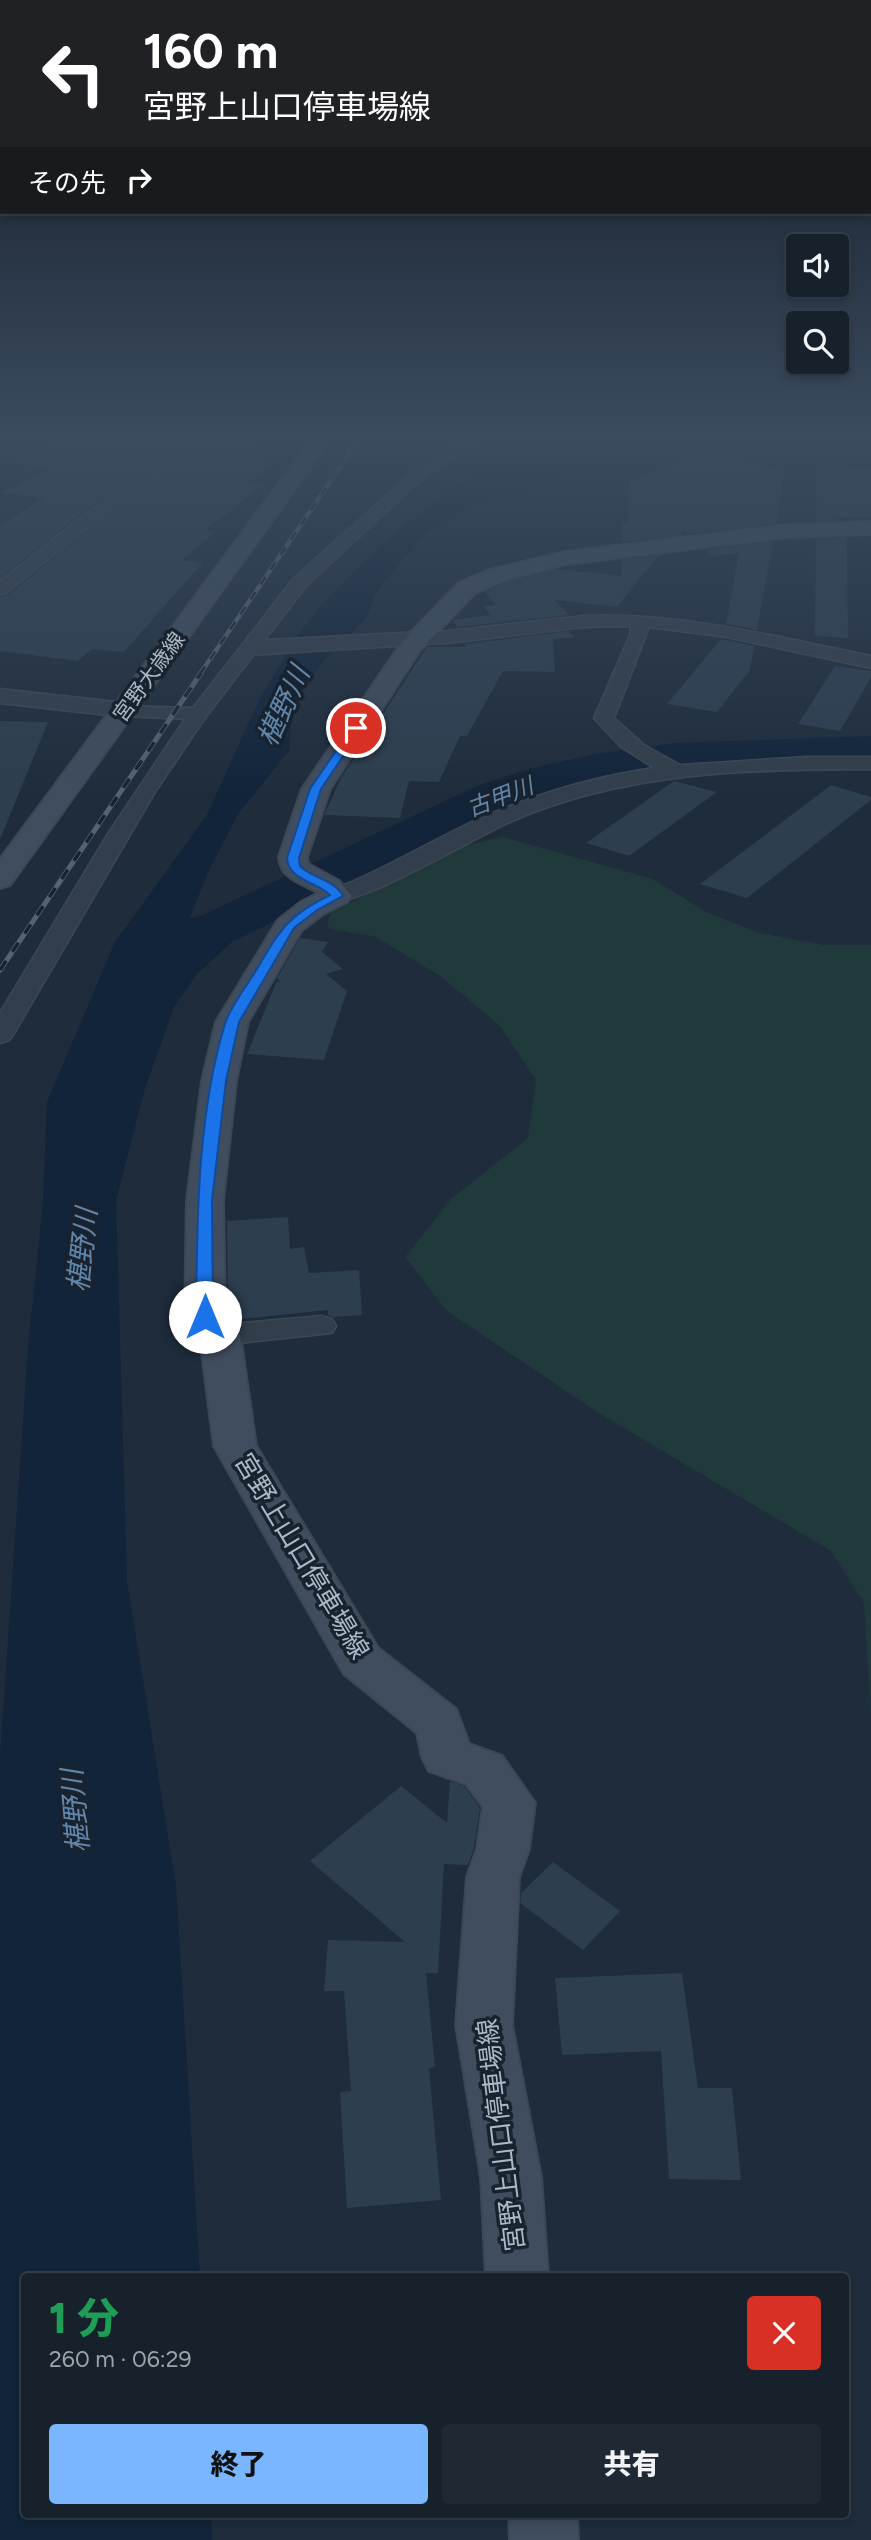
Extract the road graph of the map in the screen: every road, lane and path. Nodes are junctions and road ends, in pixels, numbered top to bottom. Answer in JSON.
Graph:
{"nodes":[{"id":1,"x":40,"y":558,"type":"edge"},
{"id":2,"x":236,"y":558,"type":"edge"},
{"id":3,"x":327,"y":558,"type":"edge"},
{"id":4,"x":585,"y":558,"type":"edge"},
{"id":5,"x":0,"y":589,"type":"edge"},
{"id":6,"x":640,"y":621,"type":"junction"},
{"id":7,"x":871,"y":637,"type":"edge"},
{"id":8,"x":413,"y":640,"type":"junction"},
{"id":9,"x":258,"y":648,"type":"junction"},
{"id":10,"x":864,"y":660,"type":"edge"},
{"id":11,"x":0,"y":696,"type":"edge"},
{"id":12,"x":125,"y":710,"type":"junction"},
{"id":13,"x":198,"y":714,"type":"junction"},
{"id":14,"x":871,"y":762,"type":"edge"},
{"id":15,"x":673,"y":769,"type":"junction"},
{"id":16,"x":0,"y":879,"type":"edge"},
{"id":17,"x":335,"y":893,"type":"junction"},
{"id":18,"x":0,"y":1035,"type":"edge"},
{"id":19,"x":321,"y":1326,"type":"dead end"},
{"id":20,"x":220,"y":1335,"type":"junction"},
{"id":21,"x":517,"y":2273,"type":"edge"},
{"id":22,"x":543,"y":2518,"type":"edge"},
{"id":23,"x":544,"y":2540,"type":"edge"}],
"edges":[{"from":1,"to":5,"type":"street"},
{"from":2,"to":12,"type":"main road","name":"宮野大歳線"},
{"from":3,"to":9,"type":"street"},
{"from":4,"to":8,"type":"main road"},
{"from":6,"to":8,"type":"street"},
{"from":6,"to":10,"type":"street"},
{"from":6,"to":15,"type":"street"},
{"from":7,"to":10,"type":"street"},
{"from":8,"to":9,"type":"street"},
{"from":8,"to":17,"type":"main road"},
{"from":9,"to":13,"type":"street"},
{"from":11,"to":12,"type":"street"},
{"from":12,"to":13,"type":"street"},
{"from":12,"to":16,"type":"main road","name":"宮野大歳線"},
{"from":13,"to":18,"type":"street"},
{"from":14,"to":15,"type":"street"},
{"from":15,"to":17,"type":"street"},
{"from":17,"to":20,"type":"main road","name":"宮野上山口停車場線"},
{"from":19,"to":20,"type":"street"},
{"from":20,"to":21,"type":"main road","name":"宮野上山口停車場線"},
{"from":22,"to":23,"type":"main road"}]}
